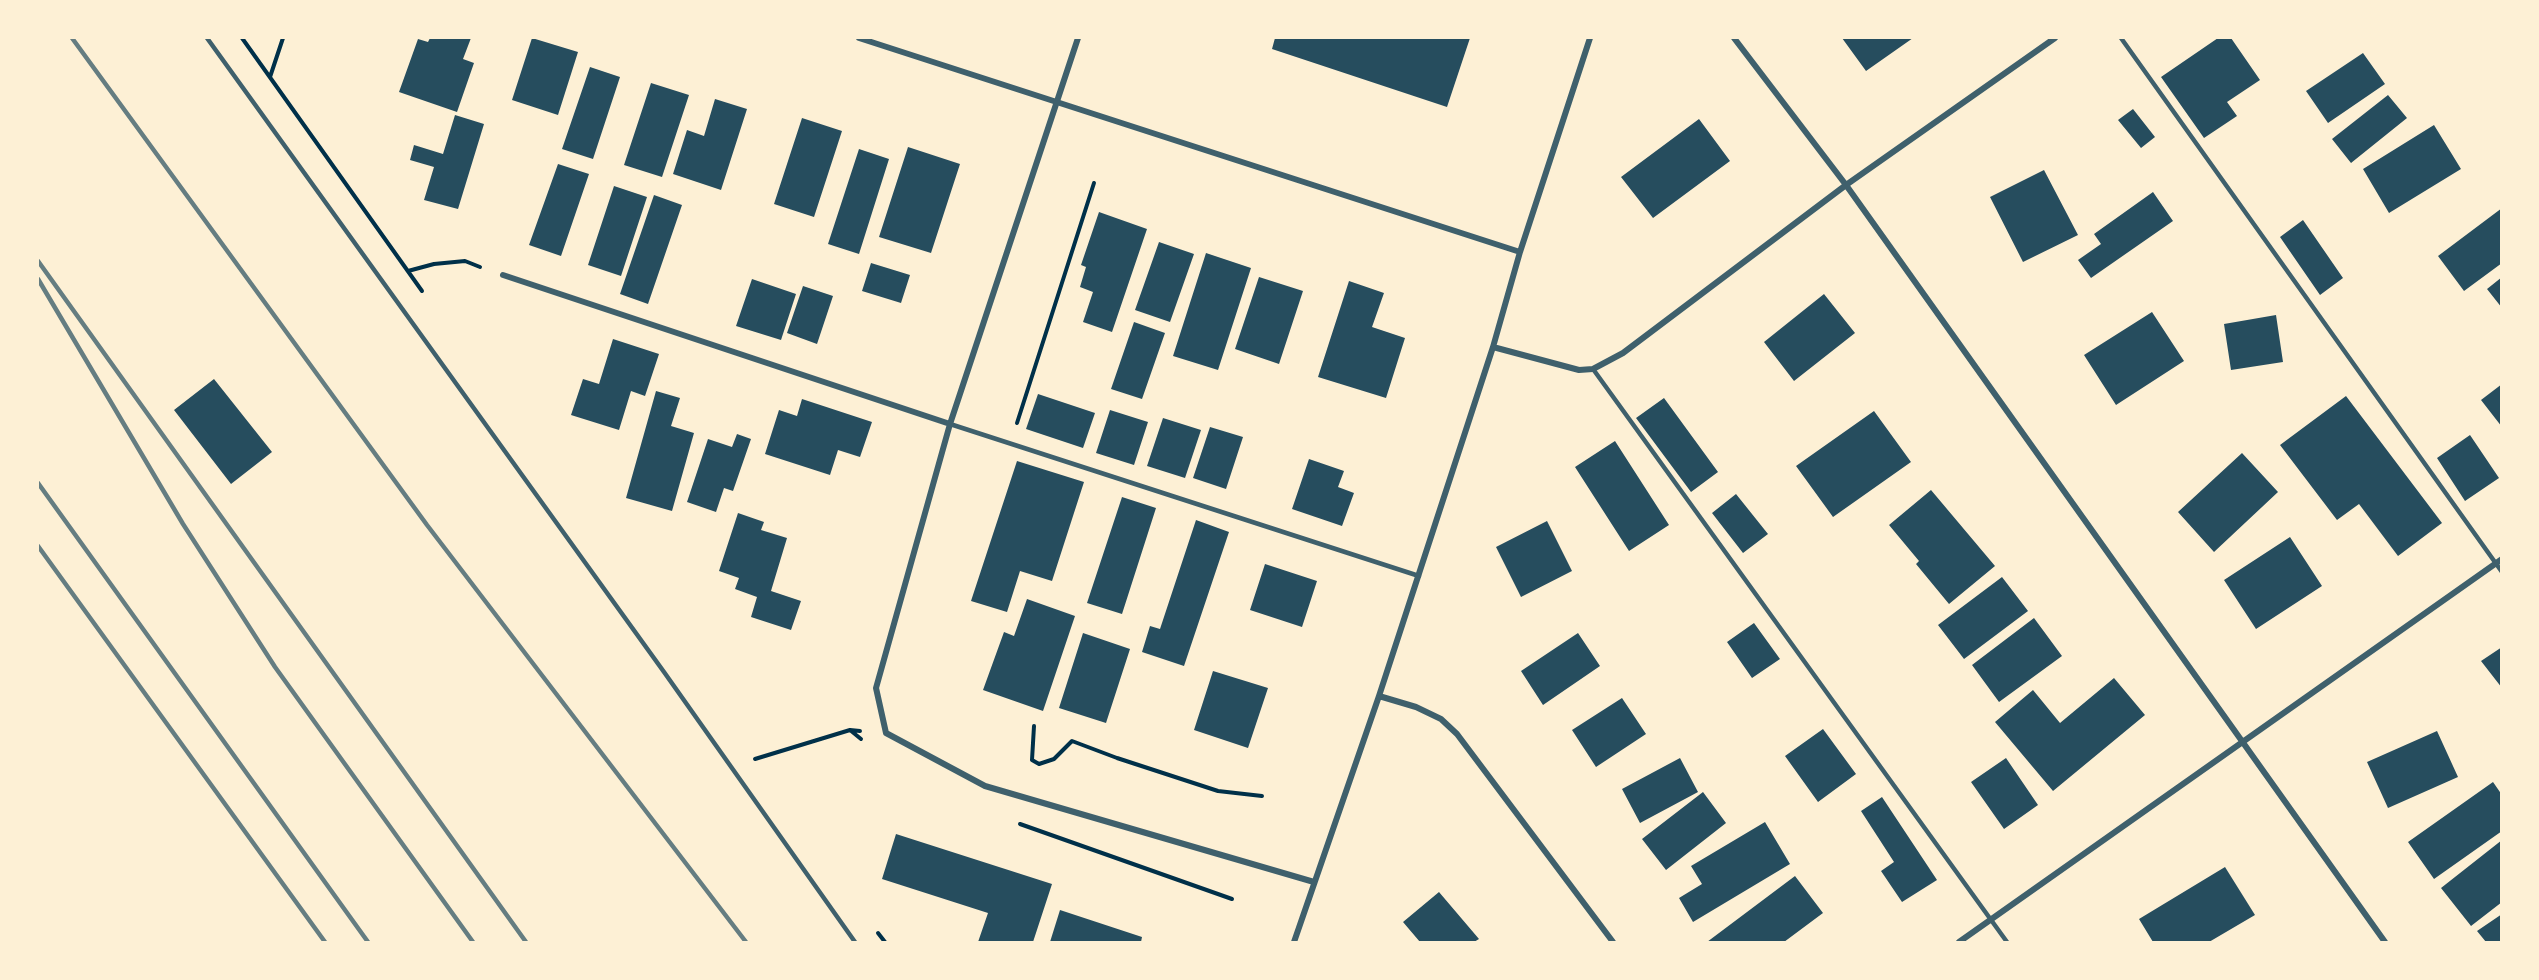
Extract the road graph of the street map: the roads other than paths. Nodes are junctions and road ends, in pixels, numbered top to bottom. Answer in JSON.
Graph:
{"nodes":[{"id":1,"x":207,"y":38,"type":"edge"},
{"id":2,"x":859,"y":38,"type":"edge"},
{"id":3,"x":1078,"y":38,"type":"edge"},
{"id":4,"x":1590,"y":38,"type":"edge"},
{"id":5,"x":1734,"y":38,"type":"edge"},
{"id":6,"x":2055,"y":38,"type":"edge"},
{"id":7,"x":2121,"y":38,"type":"edge"},
{"id":8,"x":1056,"y":101,"type":"junction"},
{"id":9,"x":1846,"y":185,"type":"junction"},
{"id":10,"x":1520,"y":252,"type":"junction"},
{"id":11,"x":504,"y":274,"type":"road end"},
{"id":12,"x":1493,"y":347,"type":"junction"},
{"id":13,"x":1593,"y":369,"type":"junction"},
{"id":14,"x":951,"y":424,"type":"junction"},
{"id":15,"x":2502,"y":559,"type":"edge"},
{"id":16,"x":2495,"y":564,"type":"junction"},
{"id":17,"x":2502,"y":572,"type":"edge"},
{"id":18,"x":1419,"y":576,"type":"junction"},
{"id":19,"x":1379,"y":696,"type":"junction"},
{"id":20,"x":2243,"y":743,"type":"junction"},
{"id":21,"x":1314,"y":882,"type":"junction"},
{"id":22,"x":1991,"y":920,"type":"junction"},
{"id":23,"x":855,"y":942,"type":"edge"},
{"id":24,"x":1294,"y":942,"type":"edge"},
{"id":25,"x":1613,"y":942,"type":"edge"},
{"id":26,"x":1959,"y":942,"type":"edge"},
{"id":27,"x":2007,"y":942,"type":"edge"},
{"id":28,"x":2385,"y":942,"type":"edge"}],
"edges":[{"from":1,"to":23,"type":"lane"},
{"from":2,"to":8,"type":"street"},
{"from":3,"to":8,"type":"street"},
{"from":4,"to":10,"type":"street"},
{"from":5,"to":9,"type":"street"},
{"from":6,"to":9,"type":"street"},
{"from":7,"to":16,"type":"lane"},
{"from":8,"to":10,"type":"street"},
{"from":8,"to":14,"type":"street"},
{"from":9,"to":13,"type":"street"},
{"from":9,"to":20,"type":"street"},
{"from":10,"to":12,"type":"street"},
{"from":11,"to":14,"type":"street"},
{"from":12,"to":13,"type":"street"},
{"from":12,"to":18,"type":"street"},
{"from":13,"to":22,"type":"lane"},
{"from":14,"to":18,"type":"lane"},
{"from":14,"to":21,"type":"street"},
{"from":15,"to":16,"type":"street"},
{"from":16,"to":17,"type":"lane"},
{"from":16,"to":20,"type":"street"},
{"from":18,"to":19,"type":"street"},
{"from":19,"to":21,"type":"street"},
{"from":19,"to":25,"type":"street"},
{"from":20,"to":22,"type":"street"},
{"from":20,"to":28,"type":"street"},
{"from":21,"to":24,"type":"street"},
{"from":22,"to":26,"type":"street"},
{"from":22,"to":27,"type":"lane"}]}
